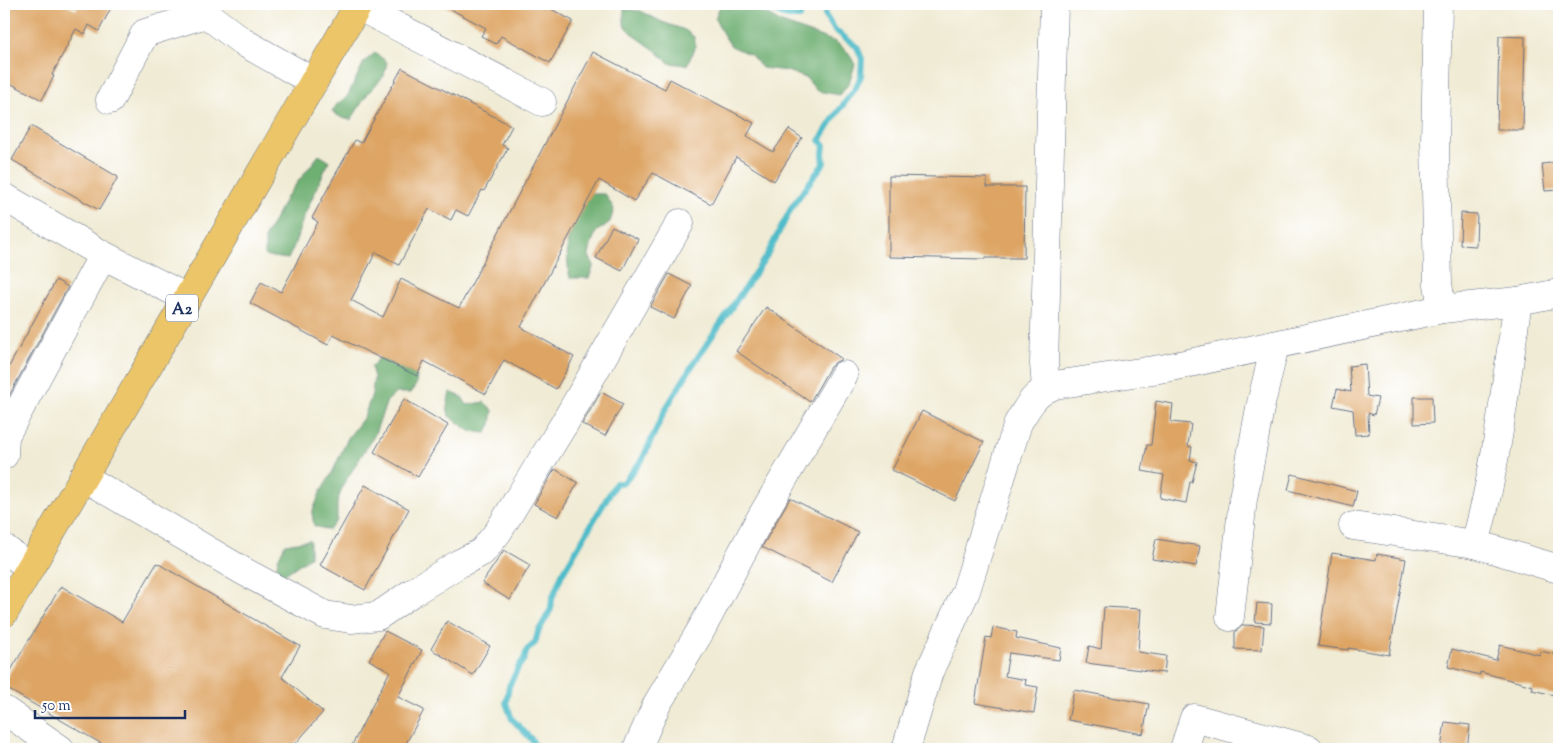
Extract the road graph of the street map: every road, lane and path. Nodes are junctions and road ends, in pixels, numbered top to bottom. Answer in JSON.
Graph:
{"nodes":[{"id":1,"x":1054,"y":4,"type":"edge"},
{"id":2,"x":1438,"y":4,"type":"edge"},
{"id":3,"x":359,"y":5,"type":"edge"},
{"id":4,"x":314,"y":82,"type":"junction"},
{"id":5,"x":110,"y":100,"type":"dead end"},
{"id":6,"x":542,"y":102,"type":"dead end"},
{"id":7,"x":6,"y":198,"type":"dead end"},
{"id":8,"x":680,"y":223,"type":"dead end"},
{"id":9,"x":103,"y":255,"type":"junction"},
{"id":10,"x":1559,"y":293,"type":"edge"},
{"id":11,"x":187,"y":298,"type":"junction"},
{"id":12,"x":1518,"y":301,"type":"junction"},
{"id":13,"x":1442,"y":309,"type":"junction"},
{"id":14,"x":1275,"y":345,"type":"junction"},
{"id":15,"x":844,"y":375,"type":"dead end"},
{"id":16,"x":1046,"y":388,"type":"junction"},
{"id":17,"x":5,"y":445,"type":"edge"},
{"id":18,"x":83,"y":477,"type":"junction"},
{"id":19,"x":1353,"y":526,"type":"dead end"},
{"id":20,"x":1475,"y":544,"type":"junction"},
{"id":21,"x":4,"y":548,"type":"edge"},
{"id":22,"x":30,"y":568,"type":"junction"},
{"id":23,"x":1559,"y":569,"type":"edge"},
{"id":24,"x":4,"y":613,"type":"edge"},
{"id":25,"x":1230,"y":617,"type":"dead end"},
{"id":26,"x":4,"y":710,"type":"edge"},
{"id":27,"x":60,"y":749,"type":"edge"},
{"id":28,"x":638,"y":749,"type":"edge"},
{"id":29,"x":906,"y":749,"type":"edge"},
{"id":30,"x":1184,"y":749,"type":"edge"},
{"id":31,"x":1309,"y":749,"type":"edge"}],
"edges":[{"from":1,"to":16,"type":"street"},
{"from":2,"to":13,"type":"street"},
{"from":3,"to":4,"type":"main road","number":"A2"},
{"from":3,"to":6,"type":"street"},
{"from":4,"to":5,"type":"street"},
{"from":4,"to":11,"type":"main road","number":"A2"},
{"from":7,"to":9,"type":"street"},
{"from":8,"to":18,"type":"street"},
{"from":9,"to":11,"type":"street"},
{"from":9,"to":17,"type":"street"},
{"from":10,"to":12,"type":"street"},
{"from":11,"to":18,"type":"main road","number":"A2"},
{"from":12,"to":13,"type":"street"},
{"from":12,"to":20,"type":"street"},
{"from":13,"to":14,"type":"street"},
{"from":14,"to":16,"type":"street"},
{"from":14,"to":25,"type":"street"},
{"from":15,"to":28,"type":"street"},
{"from":16,"to":29,"type":"street"},
{"from":18,"to":22,"type":"main road","number":"A2"},
{"from":19,"to":20,"type":"street"},
{"from":20,"to":23,"type":"street"},
{"from":21,"to":22,"type":"street"},
{"from":22,"to":24,"type":"main road","number":"A2"},
{"from":26,"to":27,"type":"street"},
{"from":30,"to":31,"type":"street"}]}
